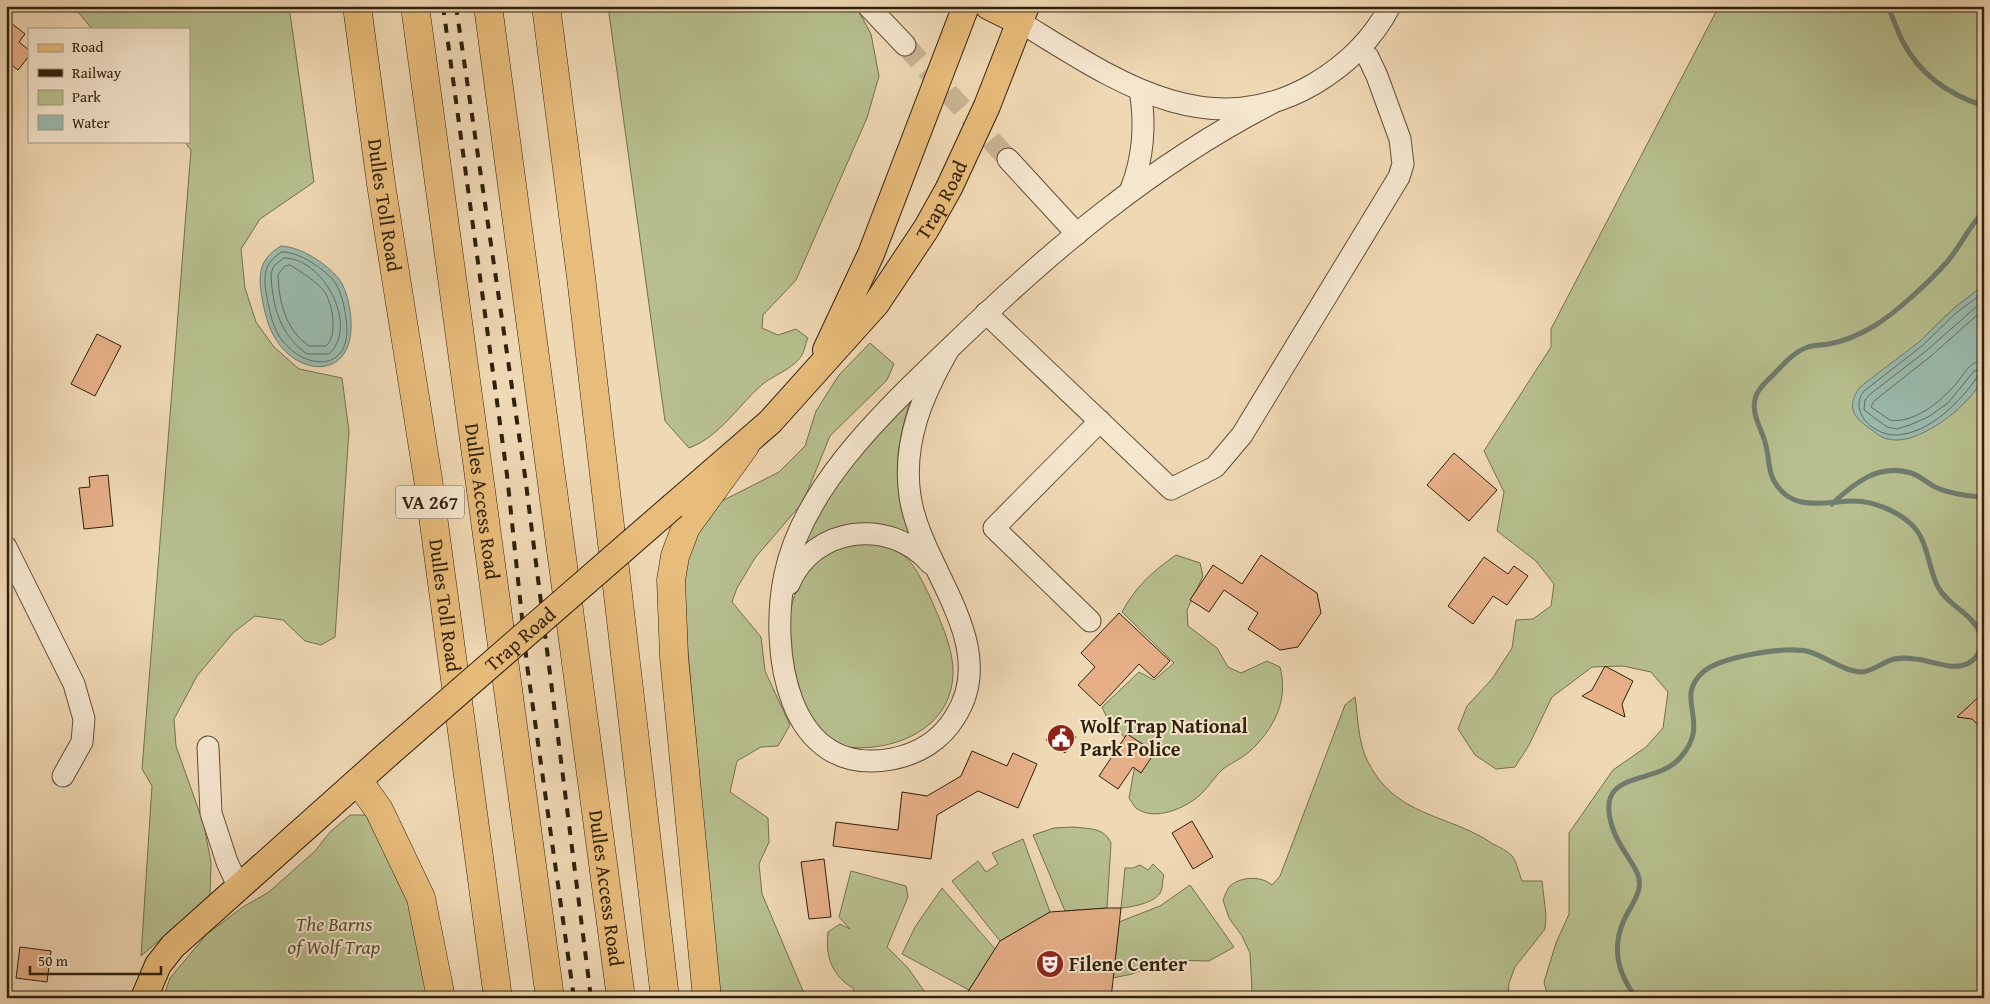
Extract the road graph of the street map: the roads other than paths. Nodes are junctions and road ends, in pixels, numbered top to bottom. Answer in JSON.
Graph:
{"nodes":[{"id":1,"x":356,"y":6,"type":"edge"},
{"id":2,"x":415,"y":6,"type":"edge"},
{"id":3,"x":488,"y":6,"type":"edge"},
{"id":4,"x":546,"y":6,"type":"edge"},
{"id":5,"x":868,"y":6,"type":"edge"},
{"id":6,"x":966,"y":6,"type":"edge"},
{"id":7,"x":988,"y":6,"type":"edge"},
{"id":8,"x":1390,"y":6,"type":"edge"},
{"id":9,"x":1023,"y":14,"type":"edge"},
{"id":10,"x":904,"y":45,"type":"tunnel mouth"},
{"id":11,"x":1359,"y":49,"type":"junction"},
{"id":12,"x":1140,"y":90,"type":"junction"},
{"id":13,"x":1272,"y":103,"type":"junction"},
{"id":14,"x":1008,"y":158,"type":"tunnel mouth"},
{"id":15,"x":1131,"y":189,"type":"junction"},
{"id":16,"x":1077,"y":234,"type":"junction"},
{"id":17,"x":986,"y":313,"type":"junction"},
{"id":18,"x":949,"y":349,"type":"junction"},
{"id":19,"x":817,"y":368,"type":"junction"},
{"id":20,"x":1100,"y":421,"type":"junction"},
{"id":21,"x":745,"y":446,"type":"junction"},
{"id":22,"x":6,"y":547,"type":"edge"},
{"id":23,"x":936,"y":570,"type":"junction"},
{"id":24,"x":782,"y":601,"type":"junction"},
{"id":25,"x":1090,"y":621,"type":"dead end"},
{"id":26,"x":208,"y":747,"type":"dead end"},
{"id":27,"x":63,"y":776,"type":"dead end"},
{"id":28,"x":359,"y":782,"type":"junction"},
{"id":29,"x":239,"y":888,"type":"junction"},
{"id":30,"x":144,"y":998,"type":"edge"},
{"id":31,"x":441,"y":998,"type":"edge"},
{"id":32,"x":498,"y":998,"type":"edge"},
{"id":33,"x":550,"y":998,"type":"edge"},
{"id":34,"x":621,"y":998,"type":"edge"},
{"id":35,"x":665,"y":998,"type":"edge"},
{"id":36,"x":707,"y":998,"type":"edge"}],
"edges":[{"from":1,"to":32,"type":"highway","name":"Dulles Toll Road","number":"VA 267"},
{"from":2,"to":33,"type":"highway","name":"Dulles Access Road"},
{"from":3,"to":34,"type":"highway","name":"Dulles Access Road"},
{"from":4,"to":35,"type":"highway"},
{"from":5,"to":10,"type":"lane"},
{"from":6,"to":19,"type":"main road","name":"Trap Road"},
{"from":7,"to":9,"type":"main road"},
{"from":8,"to":11,"type":"lane"},
{"from":9,"to":12,"type":"lane"},
{"from":9,"to":19,"type":"main road","name":"Trap Road"},
{"from":11,"to":13,"type":"lane"},
{"from":11,"to":20,"type":"lane"},
{"from":12,"to":13,"type":"lane"},
{"from":12,"to":15,"type":"lane"},
{"from":13,"to":15,"type":"lane"},
{"from":14,"to":16,"type":"lane"},
{"from":15,"to":16,"type":"lane"},
{"from":16,"to":17,"type":"lane"},
{"from":17,"to":18,"type":"lane"},
{"from":17,"to":20,"type":"lane"},
{"from":18,"to":23,"type":"lane"},
{"from":18,"to":24,"type":"lane"},
{"from":19,"to":21,"type":"main road","name":"Trap Road"},
{"from":20,"to":25,"type":"lane"},
{"from":21,"to":28,"type":"main road","name":"Trap Road","bridge":true},
{"from":21,"to":36,"type":"highway"},
{"from":22,"to":27,"type":"lane"},
{"from":23,"to":24,"type":"lane"},
{"from":23,"to":24,"type":"lane"},
{"from":26,"to":29,"type":"lane"},
{"from":28,"to":29,"type":"main road","name":"Trap Road"},
{"from":28,"to":31,"type":"highway"},
{"from":29,"to":30,"type":"main road","name":"Trap Road"}]}
